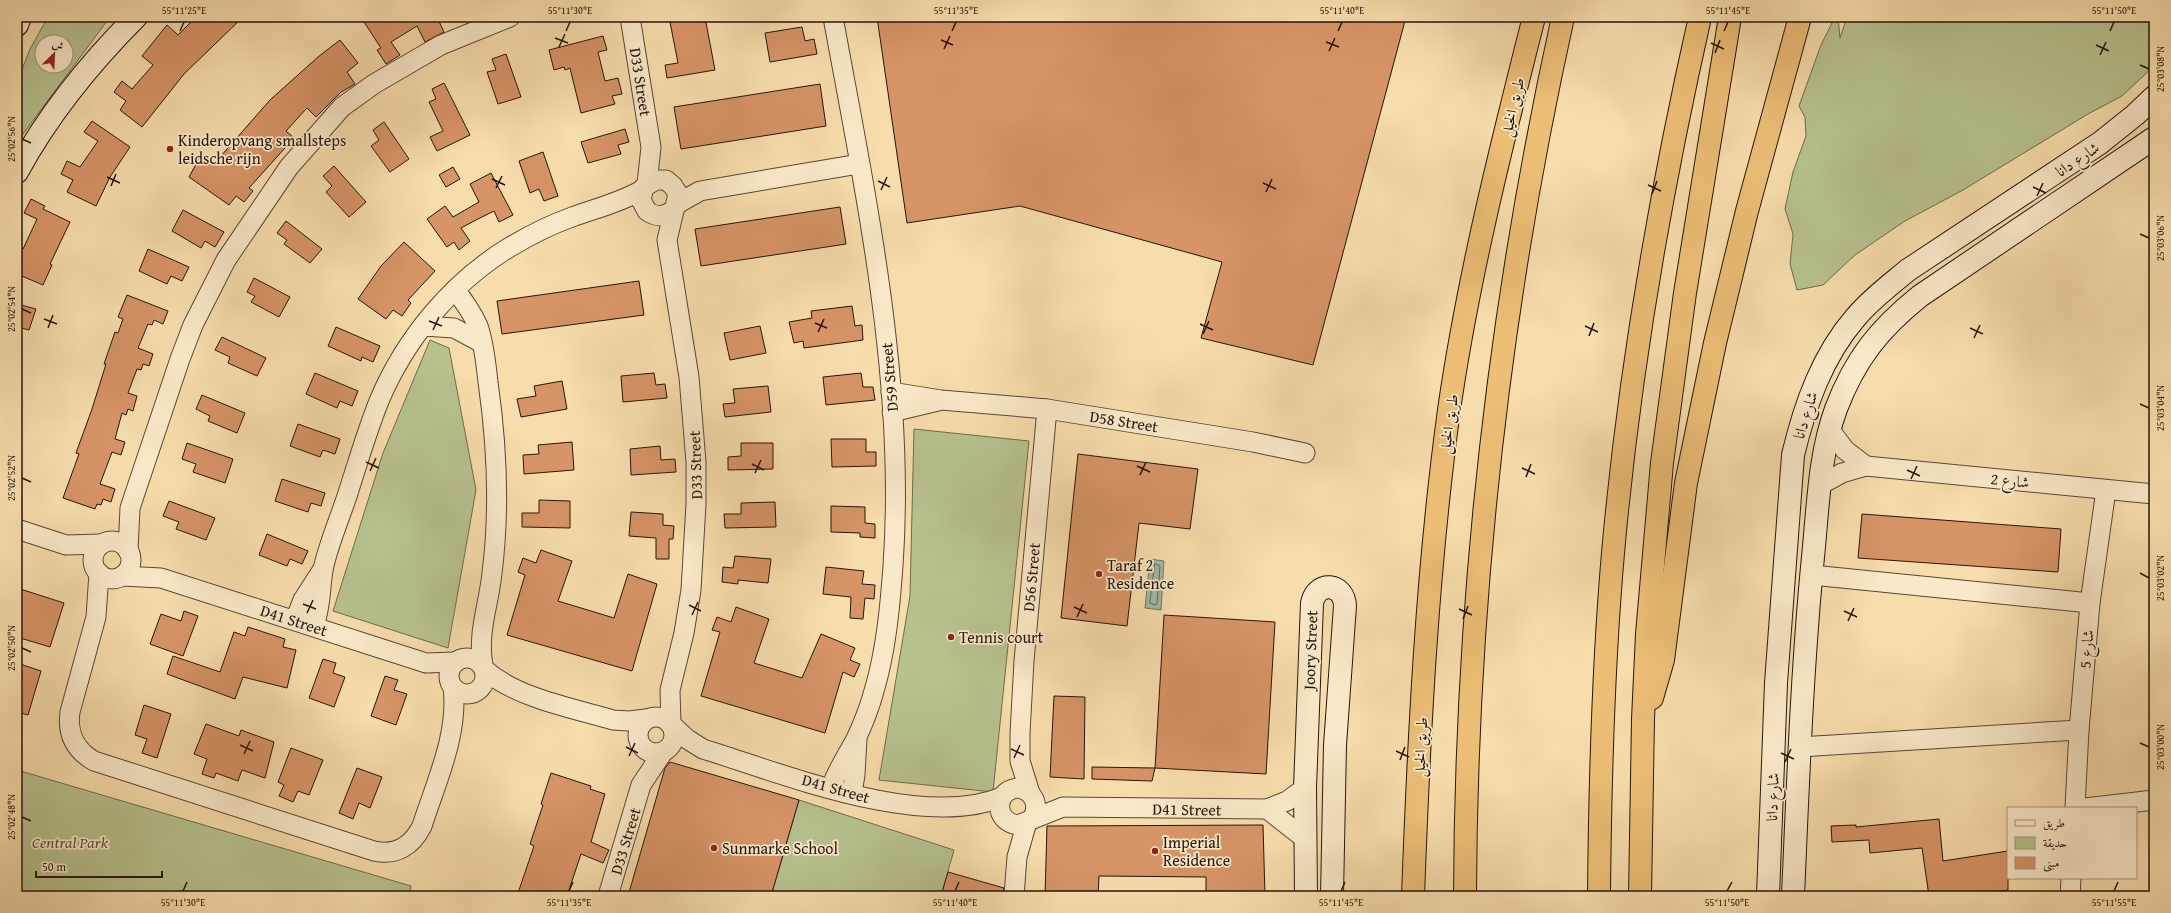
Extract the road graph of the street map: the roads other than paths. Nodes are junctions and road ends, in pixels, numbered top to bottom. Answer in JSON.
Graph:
{"nodes":[{"id":1,"x":20,"y":17,"type":"edge"},
{"id":2,"x":136,"y":17,"type":"edge"},
{"id":3,"x":510,"y":17,"type":"edge"},
{"id":4,"x":630,"y":17,"type":"edge"},
{"id":5,"x":833,"y":17,"type":"edge"},
{"id":6,"x":1534,"y":17,"type":"edge"},
{"id":7,"x":1563,"y":17,"type":"edge"},
{"id":8,"x":1700,"y":17,"type":"edge"},
{"id":9,"x":1730,"y":17,"type":"edge"},
{"id":10,"x":1800,"y":17,"type":"edge"},
{"id":11,"x":17,"y":25,"type":"edge"},
{"id":12,"x":2154,"y":97,"type":"edge"},
{"id":13,"x":2154,"y":138,"type":"edge"},
{"id":14,"x":651,"y":147,"type":"junction"},
{"id":15,"x":859,"y":164,"type":"junction"},
{"id":16,"x":17,"y":172,"type":"edge"},
{"id":17,"x":668,"y":181,"type":"junction"},
{"id":18,"x":644,"y":187,"type":"junction"},
{"id":19,"x":700,"y":191,"type":"junction"},
{"id":20,"x":615,"y":204,"type":"junction"},
{"id":21,"x":676,"y":206,"type":"junction"},
{"id":22,"x":647,"y":211,"type":"junction"},
{"id":23,"x":667,"y":240,"type":"junction"},
{"id":24,"x":455,"y":290,"type":"junction"},
{"id":25,"x":423,"y":326,"type":"junction"},
{"id":26,"x":482,"y":343,"type":"junction"},
{"id":27,"x":891,"y":392,"type":"junction"},
{"id":28,"x":941,"y":400,"type":"junction"},
{"id":29,"x":1047,"y":409,"type":"junction"},
{"id":30,"x":892,"y":412,"type":"junction"},
{"id":31,"x":1830,"y":430,"type":"junction"},
{"id":32,"x":1305,"y":453,"type":"dead end"},
{"id":33,"x":1866,"y":466,"type":"junction"},
{"id":34,"x":1820,"y":485,"type":"junction"},
{"id":35,"x":2106,"y":490,"type":"junction"},
{"id":36,"x":2154,"y":494,"type":"edge"},
{"id":37,"x":130,"y":508,"type":"junction"},
{"id":38,"x":17,"y":530,"type":"edge"},
{"id":39,"x":102,"y":543,"type":"junction"},
{"id":40,"x":66,"y":545,"type":"junction"},
{"id":41,"x":129,"y":551,"type":"junction"},
{"id":42,"x":96,"y":569,"type":"junction"},
{"id":43,"x":323,"y":569,"type":"junction"},
{"id":44,"x":1812,"y":575,"type":"junction"},
{"id":45,"x":121,"y":576,"type":"junction"},
{"id":46,"x":161,"y":578,"type":"junction"},
{"id":47,"x":2090,"y":603,"type":"junction"},
{"id":48,"x":96,"y":617,"type":"junction"},
{"id":49,"x":295,"y":620,"type":"junction"},
{"id":50,"x":314,"y":626,"type":"junction"},
{"id":51,"x":481,"y":631,"type":"junction"},
{"id":52,"x":457,"y":661,"type":"junction"},
{"id":53,"x":426,"y":663,"type":"junction"},
{"id":54,"x":484,"y":668,"type":"junction"},
{"id":55,"x":452,"y":685,"type":"junction"},
{"id":56,"x":514,"y":690,"type":"junction"},
{"id":57,"x":670,"y":690,"type":"junction"},
{"id":58,"x":477,"y":692,"type":"junction"},
{"id":59,"x":648,"y":718,"type":"junction"},
{"id":60,"x":1643,"y":719,"type":"junction"},
{"id":61,"x":613,"y":720,"type":"junction"},
{"id":62,"x":672,"y":725,"type":"junction"},
{"id":63,"x":453,"y":727,"type":"junction"},
{"id":64,"x":2079,"y":730,"type":"junction"},
{"id":65,"x":857,"y":738,"type":"junction"},
{"id":66,"x":640,"y":743,"type":"junction"},
{"id":67,"x":1799,"y":747,"type":"junction"},
{"id":68,"x":704,"y":749,"type":"junction"},
{"id":69,"x":665,"y":751,"type":"junction"},
{"id":70,"x":1020,"y":761,"type":"junction"},
{"id":71,"x":641,"y":785,"type":"junction"},
{"id":72,"x":831,"y":788,"type":"junction"},
{"id":73,"x":1305,"y":788,"type":"junction"},
{"id":74,"x":852,"y":793,"type":"junction"},
{"id":75,"x":1005,"y":793,"type":"junction"},
{"id":76,"x":1031,"y":794,"type":"junction"},
{"id":77,"x":2154,"y":800,"type":"edge"},
{"id":78,"x":972,"y":806,"type":"junction"},
{"id":79,"x":2075,"y":807,"type":"edge"},
{"id":80,"x":2094,"y":807,"type":"edge"},
{"id":81,"x":1063,"y":808,"type":"junction"},
{"id":82,"x":1267,"y":809,"type":"junction"},
{"id":83,"x":1017,"y":820,"type":"junction"},
{"id":84,"x":1304,"y":838,"type":"junction"},
{"id":85,"x":1415,"y":839,"type":"junction"},
{"id":86,"x":2071,"y":879,"type":"edge"},
{"id":87,"x":608,"y":896,"type":"edge"},
{"id":88,"x":1014,"y":896,"type":"edge"},
{"id":89,"x":1306,"y":896,"type":"edge"},
{"id":90,"x":1332,"y":896,"type":"edge"},
{"id":91,"x":1413,"y":896,"type":"edge"},
{"id":92,"x":1428,"y":896,"type":"edge"},
{"id":93,"x":1465,"y":896,"type":"edge"},
{"id":94,"x":1598,"y":896,"type":"edge"},
{"id":95,"x":1640,"y":896,"type":"edge"},
{"id":96,"x":1768,"y":896,"type":"edge"},
{"id":97,"x":1792,"y":896,"type":"edge"},
{"id":98,"x":2070,"y":896,"type":"edge"}],
"edges":[{"from":1,"to":11,"type":"street"},
{"from":2,"to":16,"type":"street"},
{"from":3,"to":37,"type":"street"},
{"from":4,"to":14,"type":"street","name":"D33 Street"},
{"from":5,"to":15,"type":"street","name":"D59 Street"},
{"from":6,"to":85,"type":"highway","name":"طريق الخيل"},
{"from":7,"to":93,"type":"highway"},
{"from":8,"to":94,"type":"highway"},
{"from":9,"to":60,"type":"highway"},
{"from":10,"to":60,"type":"highway"},
{"from":12,"to":96,"type":"street","name":"شارع دانا"},
{"from":13,"to":31,"type":"street","name":"شارع دانا"},
{"from":14,"to":17,"type":"street","name":"D33 Street"},
{"from":14,"to":18,"type":"street","name":"D33 Street"},
{"from":15,"to":19,"type":"street"},
{"from":15,"to":27,"type":"street","name":"D59 Street"},
{"from":17,"to":18,"type":"street"},
{"from":17,"to":19,"type":"street"},
{"from":17,"to":21,"type":"street"},
{"from":18,"to":20,"type":"street"},
{"from":18,"to":22,"type":"street"},
{"from":19,"to":21,"type":"street"},
{"from":20,"to":22,"type":"street"},
{"from":20,"to":24,"type":"street"},
{"from":21,"to":22,"type":"street"},
{"from":21,"to":23,"type":"street","name":"D33 Street"},
{"from":22,"to":23,"type":"street","name":"D33 Street"},
{"from":23,"to":57,"type":"street","name":"D33 Street"},
{"from":24,"to":25,"type":"street"},
{"from":24,"to":26,"type":"street"},
{"from":25,"to":26,"type":"street"},
{"from":25,"to":43,"type":"street"},
{"from":26,"to":51,"type":"street"},
{"from":27,"to":28,"type":"street","name":"D58 Street"},
{"from":27,"to":30,"type":"street","name":"D59 Street"},
{"from":28,"to":29,"type":"street","name":"D58 Street"},
{"from":28,"to":30,"type":"street","name":"D58 Street"},
{"from":29,"to":32,"type":"street","name":"D58 Street"},
{"from":29,"to":70,"type":"street","name":"D56 Street"},
{"from":30,"to":65,"type":"street","name":"D59 Street"},
{"from":31,"to":33,"type":"street"},
{"from":31,"to":34,"type":"street","name":"شارع دانا"},
{"from":33,"to":34,"type":"street","name":"شارع 2"},
{"from":33,"to":35,"type":"street","name":"شارع 2"},
{"from":34,"to":44,"type":"street","name":"شارع دانا"},
{"from":35,"to":36,"type":"street","name":"شارع 2"},
{"from":35,"to":47,"type":"street","name":"شارع 5"},
{"from":37,"to":39,"type":"street"},
{"from":37,"to":41,"type":"street"},
{"from":38,"to":40,"type":"street"},
{"from":39,"to":40,"type":"street"},
{"from":39,"to":41,"type":"street"},
{"from":39,"to":42,"type":"street"},
{"from":40,"to":42,"type":"street"},
{"from":41,"to":45,"type":"street"},
{"from":41,"to":46,"type":"street","name":"D41 Street"},
{"from":42,"to":45,"type":"street"},
{"from":42,"to":48,"type":"street"},
{"from":43,"to":49,"type":"street"},
{"from":43,"to":50,"type":"street"},
{"from":44,"to":47,"type":"street"},
{"from":44,"to":67,"type":"street","name":"شارع دانا"},
{"from":45,"to":46,"type":"street","name":"D41 Street"},
{"from":45,"to":48,"type":"street"},
{"from":46,"to":49,"type":"street","name":"D41 Street"},
{"from":47,"to":64,"type":"street","name":"شارع 5"},
{"from":48,"to":63,"type":"street"},
{"from":49,"to":50,"type":"street","name":"D41 Street"},
{"from":50,"to":53,"type":"street","name":"D41 Street"},
{"from":51,"to":52,"type":"street"},
{"from":51,"to":54,"type":"street"},
{"from":52,"to":53,"type":"street","name":"D41 Street"},
{"from":52,"to":54,"type":"street"},
{"from":52,"to":55,"type":"street"},
{"from":53,"to":55,"type":"street","name":"D41 Street"},
{"from":54,"to":56,"type":"street"},
{"from":54,"to":58,"type":"street"},
{"from":55,"to":58,"type":"street"},
{"from":55,"to":63,"type":"street"},
{"from":56,"to":58,"type":"street"},
{"from":56,"to":61,"type":"street"},
{"from":57,"to":59,"type":"street","name":"D33 Street"},
{"from":57,"to":62,"type":"street","name":"D33 Street"},
{"from":58,"to":63,"type":"street"},
{"from":59,"to":61,"type":"street"},
{"from":59,"to":62,"type":"street"},
{"from":59,"to":66,"type":"street"},
{"from":60,"to":95,"type":"highway"},
{"from":61,"to":66,"type":"street"},
{"from":62,"to":68,"type":"street","name":"D41 Street"},
{"from":62,"to":69,"type":"street"},
{"from":64,"to":67,"type":"street"},
{"from":64,"to":79,"type":"street","name":"شارع 5"},
{"from":65,"to":72,"type":"street","name":"D59 Street"},
{"from":65,"to":74,"type":"street","name":"D59 Street"},
{"from":66,"to":69,"type":"street"},
{"from":66,"to":71,"type":"street","name":"D33 Street"},
{"from":67,"to":97,"type":"street","name":"شارع دانا"},
{"from":68,"to":69,"type":"street","name":"D41 Street"},
{"from":68,"to":72,"type":"street","name":"D41 Street"},
{"from":69,"to":71,"type":"street","name":"D33 Street"},
{"from":70,"to":75,"type":"street"},
{"from":70,"to":76,"type":"street","name":"D56 Street"},
{"from":71,"to":87,"type":"street","name":"D33 Street"},
{"from":72,"to":74,"type":"street","name":"D41 Street"},
{"from":73,"to":82,"type":"street","name":"D41 Street"},
{"from":73,"to":84,"type":"street","name":"Joory Street"},
{"from":73,"to":90,"type":"street","name":"Joory Street"},
{"from":74,"to":78,"type":"street","name":"D41 Street"},
{"from":75,"to":76,"type":"street"},
{"from":75,"to":78,"type":"street","name":"D41 Street"},
{"from":75,"to":83,"type":"street"},
{"from":76,"to":81,"type":"street","name":"D41 Street"},
{"from":76,"to":83,"type":"street"},
{"from":77,"to":80,"type":"street"},
{"from":78,"to":83,"type":"street","name":"D41 Street"},
{"from":81,"to":82,"type":"street","name":"D41 Street"},
{"from":81,"to":83,"type":"street","name":"D41 Street"},
{"from":82,"to":84,"type":"street"},
{"from":83,"to":88,"type":"street"},
{"from":84,"to":89,"type":"street","name":"Joory Street"},
{"from":85,"to":91,"type":"highway"},
{"from":85,"to":92,"type":"highway"},
{"from":86,"to":98,"type":"street"}]}
